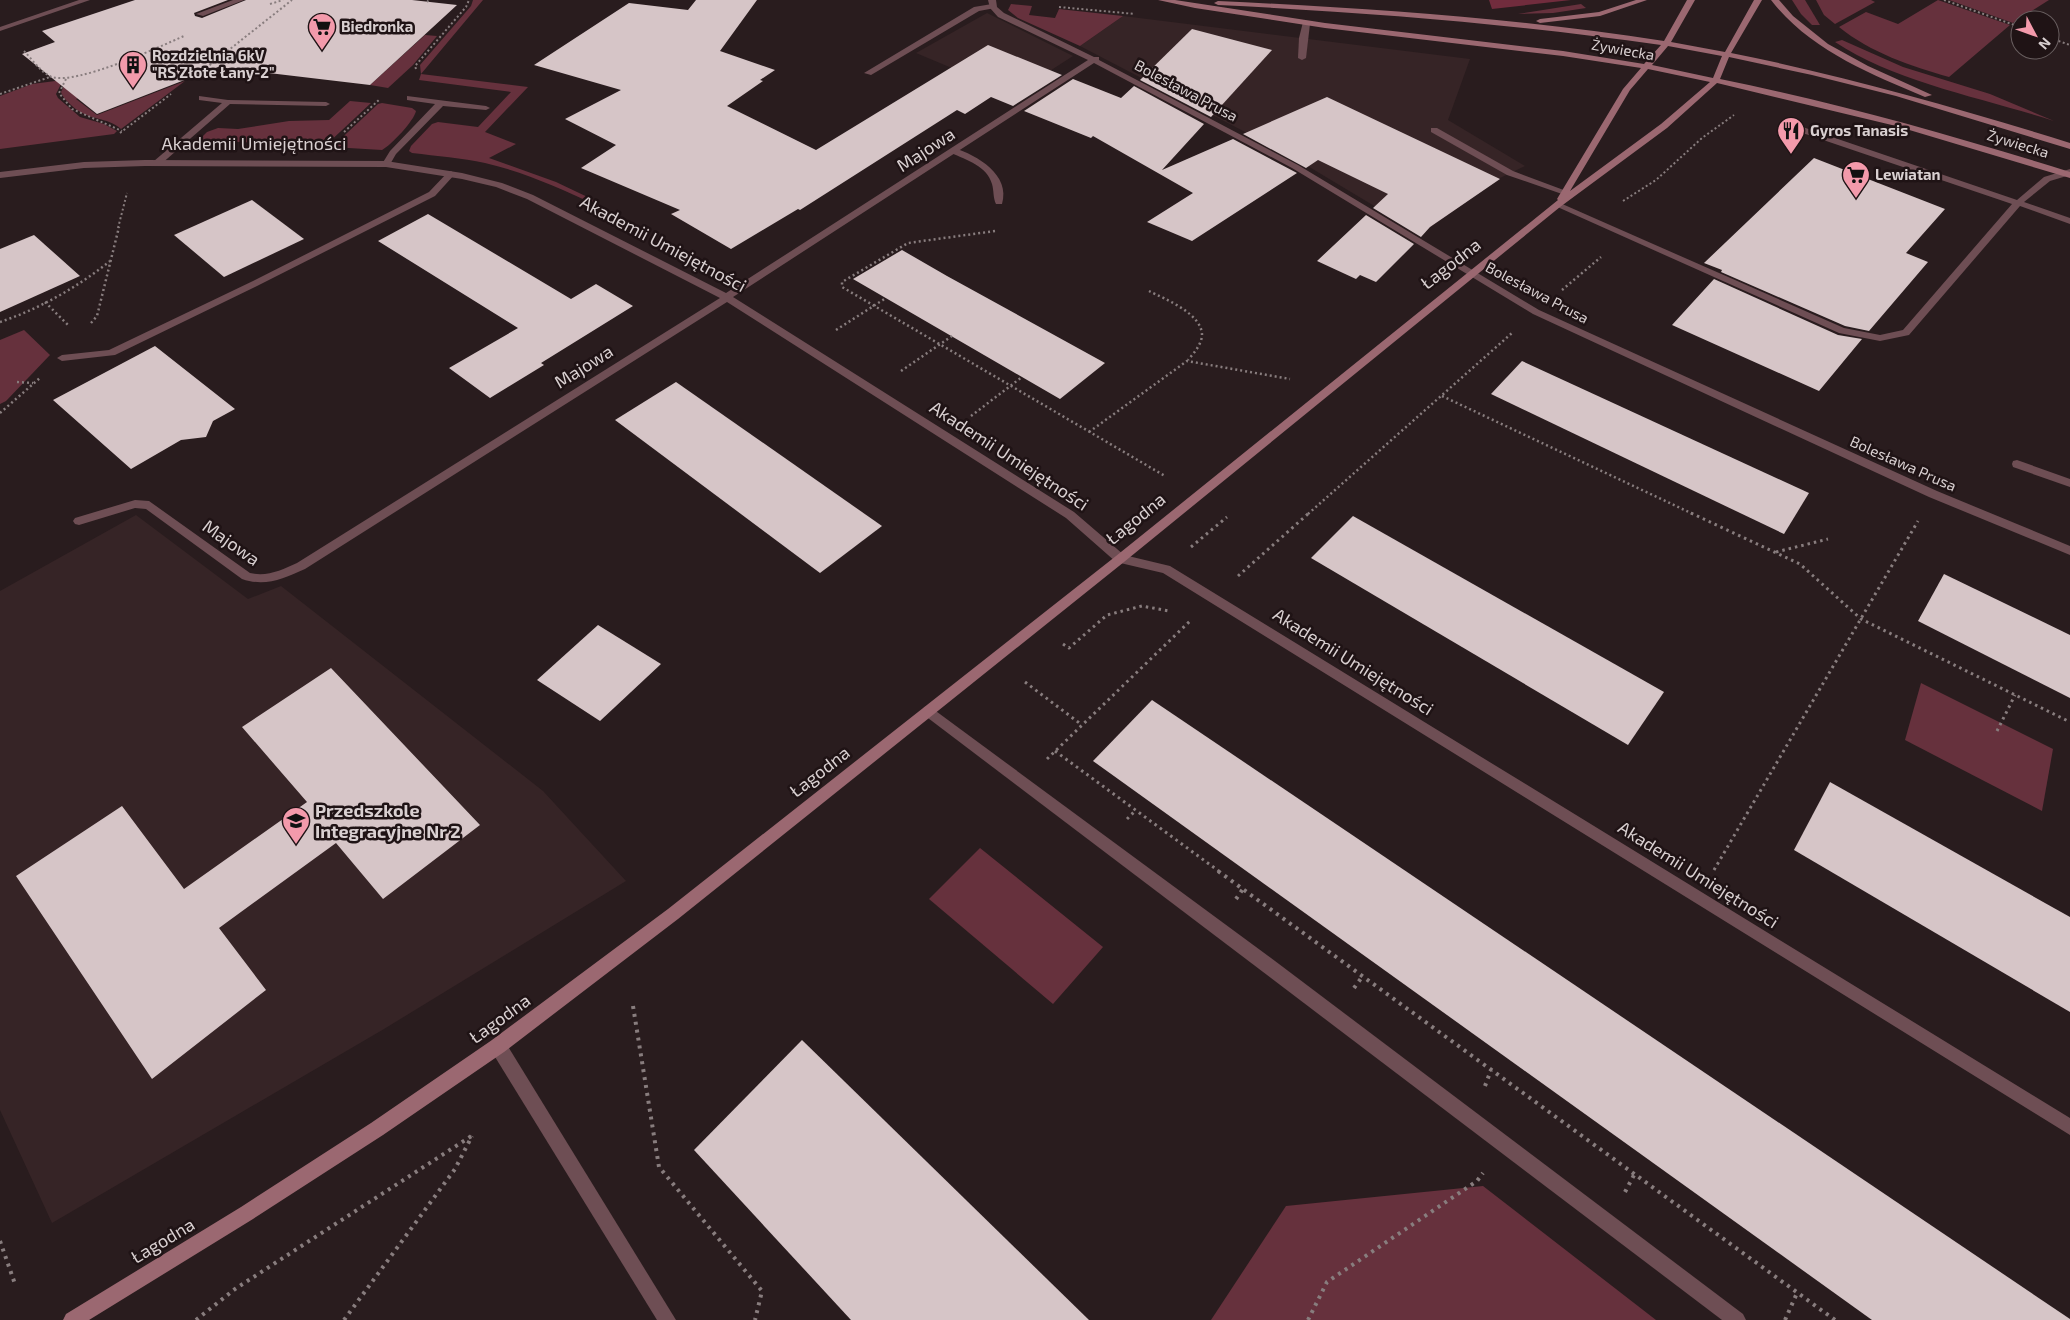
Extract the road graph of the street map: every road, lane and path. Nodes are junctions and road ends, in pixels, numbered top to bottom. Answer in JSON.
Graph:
{"nodes":[{"id":1,"x":86,"y":0,"type":"edge"},
{"id":2,"x":240,"y":0,"type":"edge"},
{"id":3,"x":283,"y":0,"type":"edge"},
{"id":4,"x":469,"y":0,"type":"edge"},
{"id":5,"x":1161,"y":0,"type":"edge"},
{"id":6,"x":1643,"y":0,"type":"edge"},
{"id":7,"x":1691,"y":0,"type":"edge"},
{"id":8,"x":1758,"y":0,"type":"edge"},
{"id":9,"x":1775,"y":0,"type":"edge"},
{"id":10,"x":1944,"y":0,"type":"edge"},
{"id":11,"x":992,"y":3,"type":"edge"},
{"id":12,"x":262,"y":7,"type":"dead end"},
{"id":13,"x":200,"y":14,"type":"dead end"},
{"id":14,"x":1506,"y":23,"type":"junction"},
{"id":15,"x":2010,"y":23,"type":"edge"},
{"id":16,"x":1306,"y":24,"type":"junction"},
{"id":17,"x":0,"y":29,"type":"edge"},
{"id":18,"x":187,"y":35,"type":"dead end"},
{"id":19,"x":1666,"y":44,"type":"junction"},
{"id":20,"x":1727,"y":54,"type":"junction"},
{"id":21,"x":1302,"y":58,"type":"dead end"},
{"id":22,"x":1096,"y":59,"type":"junction"},
{"id":23,"x":415,"y":66,"type":"junction"},
{"id":24,"x":1645,"y":67,"type":"junction"},
{"id":25,"x":408,"y":72,"type":"dead end"},
{"id":26,"x":868,"y":73,"type":"dead end"},
{"id":27,"x":51,"y":77,"type":"junction"},
{"id":28,"x":67,"y":79,"type":"junction"},
{"id":29,"x":1716,"y":80,"type":"junction"},
{"id":30,"x":0,"y":94,"type":"edge"},
{"id":31,"x":202,"y":98,"type":"dead end"},
{"id":32,"x":381,"y":98,"type":"dead end"},
{"id":33,"x":410,"y":98,"type":"joint"},
{"id":34,"x":228,"y":102,"type":"junction"},
{"id":35,"x":441,"y":102,"type":"junction"},
{"id":36,"x":326,"y":104,"type":"dead end"},
{"id":37,"x":486,"y":108,"type":"dead end"},
{"id":38,"x":1736,"y":110,"type":"dead end"},
{"id":39,"x":1984,"y":119,"type":"junction"},
{"id":40,"x":1785,"y":124,"type":"dead end"},
{"id":41,"x":1434,"y":130,"type":"dead end"},
{"id":42,"x":122,"y":131,"type":"dead end"},
{"id":43,"x":340,"y":136,"type":"dead end"},
{"id":44,"x":2070,"y":146,"type":"edge"},
{"id":45,"x":954,"y":150,"type":"junction"},
{"id":46,"x":145,"y":163,"type":"junction"},
{"id":47,"x":157,"y":163,"type":"junction"},
{"id":48,"x":386,"y":164,"type":"junction"},
{"id":49,"x":2069,"y":173,"type":"edge"},
{"id":50,"x":451,"y":174,"type":"junction"},
{"id":51,"x":0,"y":175,"type":"edge"},
{"id":52,"x":1565,"y":192,"type":"junction"},
{"id":53,"x":999,"y":202,"type":"dead end"},
{"id":54,"x":2018,"y":203,"type":"junction"},
{"id":55,"x":1557,"y":205,"type":"junction"},
{"id":56,"x":2070,"y":220,"type":"edge"},
{"id":57,"x":1594,"y":221,"type":"junction"},
{"id":58,"x":1003,"y":230,"type":"dead end"},
{"id":59,"x":1604,"y":254,"type":"dead end"},
{"id":60,"x":111,"y":261,"type":"junction"},
{"id":61,"x":1470,"y":275,"type":"junction"},
{"id":62,"x":1148,"y":291,"type":"dead end"},
{"id":63,"x":726,"y":297,"type":"junction"},
{"id":64,"x":886,"y":298,"type":"dead end"},
{"id":65,"x":45,"y":302,"type":"junction"},
{"id":66,"x":874,"y":306,"type":"junction"},
{"id":67,"x":1536,"y":312,"type":"junction"},
{"id":68,"x":0,"y":322,"type":"edge"},
{"id":69,"x":833,"y":332,"type":"dead end"},
{"id":70,"x":80,"y":336,"type":"junction"},
{"id":71,"x":952,"y":336,"type":"dead end"},
{"id":72,"x":941,"y":345,"type":"junction"},
{"id":73,"x":62,"y":358,"type":"junction"},
{"id":74,"x":1187,"y":361,"type":"junction"},
{"id":75,"x":899,"y":372,"type":"dead end"},
{"id":76,"x":1022,"y":377,"type":"dead end"},
{"id":77,"x":1290,"y":379,"type":"dead end"},
{"id":78,"x":17,"y":382,"type":"dead end"},
{"id":79,"x":33,"y":384,"type":"junction"},
{"id":80,"x":1011,"y":386,"type":"junction"},
{"id":81,"x":1442,"y":396,"type":"junction"},
{"id":82,"x":0,"y":413,"type":"edge"},
{"id":83,"x":970,"y":417,"type":"dead end"},
{"id":84,"x":1089,"y":432,"type":"junction"},
{"id":85,"x":2018,"y":464,"type":"dead end"},
{"id":86,"x":1165,"y":476,"type":"dead end"},
{"id":87,"x":2070,"y":483,"type":"edge"},
{"id":88,"x":1934,"y":494,"type":"junction"},
{"id":89,"x":79,"y":521,"type":"dead end"},
{"id":90,"x":1828,"y":539,"type":"dead end"},
{"id":91,"x":2070,"y":551,"type":"edge"},
{"id":92,"x":1776,"y":552,"type":"junction"},
{"id":93,"x":1120,"y":559,"type":"junction"},
{"id":94,"x":1213,"y":598,"type":"junction"},
{"id":95,"x":1171,"y":611,"type":"dead end"},
{"id":96,"x":1184,"y":618,"type":"dead end"},
{"id":97,"x":1861,"y":619,"type":"junction"},
{"id":98,"x":1190,"y":621,"type":"junction"},
{"id":99,"x":1038,"y":624,"type":"junction"},
{"id":100,"x":1025,"y":682,"type":"dead end"},
{"id":101,"x":2015,"y":695,"type":"junction"},
{"id":102,"x":929,"y":711,"type":"junction"},
{"id":103,"x":2070,"y":722,"type":"edge"},
{"id":104,"x":1082,"y":725,"type":"junction"},
{"id":105,"x":1997,"y":731,"type":"dead end"},
{"id":106,"x":1055,"y":751,"type":"junction"},
{"id":107,"x":1023,"y":782,"type":"junction"},
{"id":108,"x":1698,"y":896,"type":"junction"},
{"id":109,"x":632,"y":1006,"type":"dead end"},
{"id":110,"x":498,"y":1046,"type":"junction"},
{"id":111,"x":2070,"y":1128,"type":"edge"},
{"id":112,"x":1477,"y":1180,"type":"dead end"},
{"id":113,"x":0,"y":1242,"type":"edge"},
{"id":114,"x":15,"y":1284,"type":"dead end"},
{"id":115,"x":1797,"y":1293,"type":"junction"},
{"id":116,"x":72,"y":1320,"type":"edge"},
{"id":117,"x":196,"y":1320,"type":"edge"},
{"id":118,"x":344,"y":1320,"type":"edge"},
{"id":119,"x":667,"y":1320,"type":"edge"},
{"id":120,"x":755,"y":1320,"type":"edge"},
{"id":121,"x":1308,"y":1320,"type":"edge"},
{"id":122,"x":1737,"y":1320,"type":"edge"},
{"id":123,"x":1785,"y":1320,"type":"edge"},
{"id":124,"x":1835,"y":1320,"type":"edge"}],
"edges":[{"from":1,"to":17,"type":"street"},
{"from":2,"to":13,"type":"street"},
{"from":3,"to":12,"type":"path"},
{"from":4,"to":23,"type":"path"},
{"from":5,"to":14,"type":"main road","name":"Żywiecka"},
{"from":5,"to":16,"type":"main road","name":"Żywiecka"},
{"from":6,"to":14,"type":"main road"},
{"from":7,"to":19,"type":"main road","name":"Łagodna"},
{"from":8,"to":20,"type":"main road"},
{"from":9,"to":39,"type":"main road"},
{"from":10,"to":15,"type":"path"},
{"from":11,"to":22,"type":"street","name":"Bolesława Prusa"},
{"from":11,"to":26,"type":"street"},
{"from":14,"to":19,"type":"main road","name":"Żywiecka"},
{"from":16,"to":21,"type":"street"},
{"from":16,"to":24,"type":"main road","name":"Żywiecka"},
{"from":17,"to":27,"type":"path"},
{"from":18,"to":28,"type":"path"},
{"from":19,"to":20,"type":"main road","name":"Żywiecka"},
{"from":19,"to":24,"type":"main road","name":"Łagodna"},
{"from":20,"to":29,"type":"main road"},
{"from":20,"to":39,"type":"main road","name":"Żywiecka"},
{"from":22,"to":45,"type":"street","name":"Majowa"},
{"from":22,"to":61,"type":"street","name":"Bolesława Prusa"},
{"from":23,"to":25,"type":"path"},
{"from":23,"to":33,"type":"path"},
{"from":24,"to":29,"type":"main road","name":"Żywiecka"},
{"from":24,"to":52,"type":"main road","name":"Łagodna"},
{"from":27,"to":28,"type":"path"},
{"from":27,"to":30,"type":"path"},
{"from":28,"to":42,"type":"path"},
{"from":29,"to":49,"type":"main road","name":"Żywiecka"},
{"from":29,"to":55,"type":"main road","name":"Łagodna"},
{"from":31,"to":34,"type":"street"},
{"from":32,"to":43,"type":"path"},
{"from":33,"to":35,"type":"street"},
{"from":34,"to":36,"type":"street"},
{"from":34,"to":47,"type":"street"},
{"from":35,"to":37,"type":"street"},
{"from":35,"to":48,"type":"street"},
{"from":38,"to":57,"type":"path"},
{"from":39,"to":44,"type":"main road","name":"Żywiecka"},
{"from":40,"to":54,"type":"street"},
{"from":41,"to":52,"type":"street"},
{"from":45,"to":53,"type":"street"},
{"from":45,"to":63,"type":"street","name":"Majowa"},
{"from":46,"to":47,"type":"street","name":"Akademii Umiejętności"},
{"from":46,"to":51,"type":"street","name":"Akademii Umiejętności"},
{"from":46,"to":60,"type":"path"},
{"from":47,"to":48,"type":"street","name":"Akademii Umiejętności"},
{"from":48,"to":50,"type":"street","name":"Akademii Umiejętności"},
{"from":49,"to":54,"type":"street"},
{"from":50,"to":63,"type":"street","name":"Akademii Umiejętności"},
{"from":50,"to":73,"type":"street"},
{"from":52,"to":55,"type":"main road","name":"Łagodna"},
{"from":54,"to":56,"type":"street"},
{"from":54,"to":57,"type":"street"},
{"from":55,"to":57,"type":"street"},
{"from":55,"to":61,"type":"main road","name":"Łagodna"},
{"from":58,"to":66,"type":"path"},
{"from":59,"to":67,"type":"path"},
{"from":60,"to":65,"type":"path"},
{"from":60,"to":70,"type":"path"},
{"from":61,"to":67,"type":"street","name":"Bolesława Prusa"},
{"from":61,"to":93,"type":"main road","name":"Łagodna"},
{"from":62,"to":74,"type":"path"},
{"from":63,"to":89,"type":"street","name":"Majowa"},
{"from":63,"to":93,"type":"street","name":"Akademii Umiejętności"},
{"from":64,"to":66,"type":"path"},
{"from":65,"to":68,"type":"path"},
{"from":65,"to":70,"type":"path"},
{"from":66,"to":69,"type":"path"},
{"from":66,"to":72,"type":"path"},
{"from":67,"to":81,"type":"path"},
{"from":67,"to":88,"type":"street","name":"Bolesława Prusa"},
{"from":70,"to":73,"type":"path"},
{"from":71,"to":72,"type":"path"},
{"from":72,"to":75,"type":"path"},
{"from":72,"to":80,"type":"path"},
{"from":73,"to":79,"type":"path"},
{"from":74,"to":77,"type":"path"},
{"from":74,"to":84,"type":"path"},
{"from":76,"to":80,"type":"path"},
{"from":78,"to":79,"type":"path"},
{"from":79,"to":82,"type":"path"},
{"from":80,"to":83,"type":"path"},
{"from":80,"to":84,"type":"path"},
{"from":81,"to":92,"type":"path"},
{"from":81,"to":94,"type":"path"},
{"from":84,"to":86,"type":"path"},
{"from":85,"to":87,"type":"street"},
{"from":88,"to":91,"type":"street","name":"Bolesława Prusa"},
{"from":88,"to":97,"type":"path"},
{"from":90,"to":92,"type":"path"},
{"from":92,"to":97,"type":"path"},
{"from":93,"to":94,"type":"street","name":"Akademii Umiejętności"},
{"from":93,"to":99,"type":"main road","name":"Łagodna"},
{"from":94,"to":98,"type":"path"},
{"from":94,"to":108,"type":"street","name":"Akademii Umiejętności"},
{"from":95,"to":99,"type":"path"},
{"from":96,"to":98,"type":"path"},
{"from":97,"to":101,"type":"path"},
{"from":97,"to":108,"type":"path"},
{"from":98,"to":104,"type":"path"},
{"from":99,"to":102,"type":"main road","name":"Łagodna"},
{"from":100,"to":104,"type":"path"},
{"from":101,"to":103,"type":"path"},
{"from":101,"to":105,"type":"path"},
{"from":102,"to":107,"type":"street"},
{"from":102,"to":110,"type":"main road","name":"Łagodna"},
{"from":104,"to":106,"type":"path"},
{"from":106,"to":107,"type":"path"},
{"from":106,"to":115,"type":"path"},
{"from":107,"to":122,"type":"street"},
{"from":108,"to":111,"type":"street","name":"Akademii Umiejętności"},
{"from":109,"to":120,"type":"path"},
{"from":110,"to":116,"type":"main road","name":"Łagodna"},
{"from":110,"to":119,"type":"street"},
{"from":112,"to":121,"type":"path"},
{"from":113,"to":114,"type":"path"},
{"from":115,"to":123,"type":"path"},
{"from":115,"to":124,"type":"path"},
{"from":117,"to":118,"type":"path"}]}
